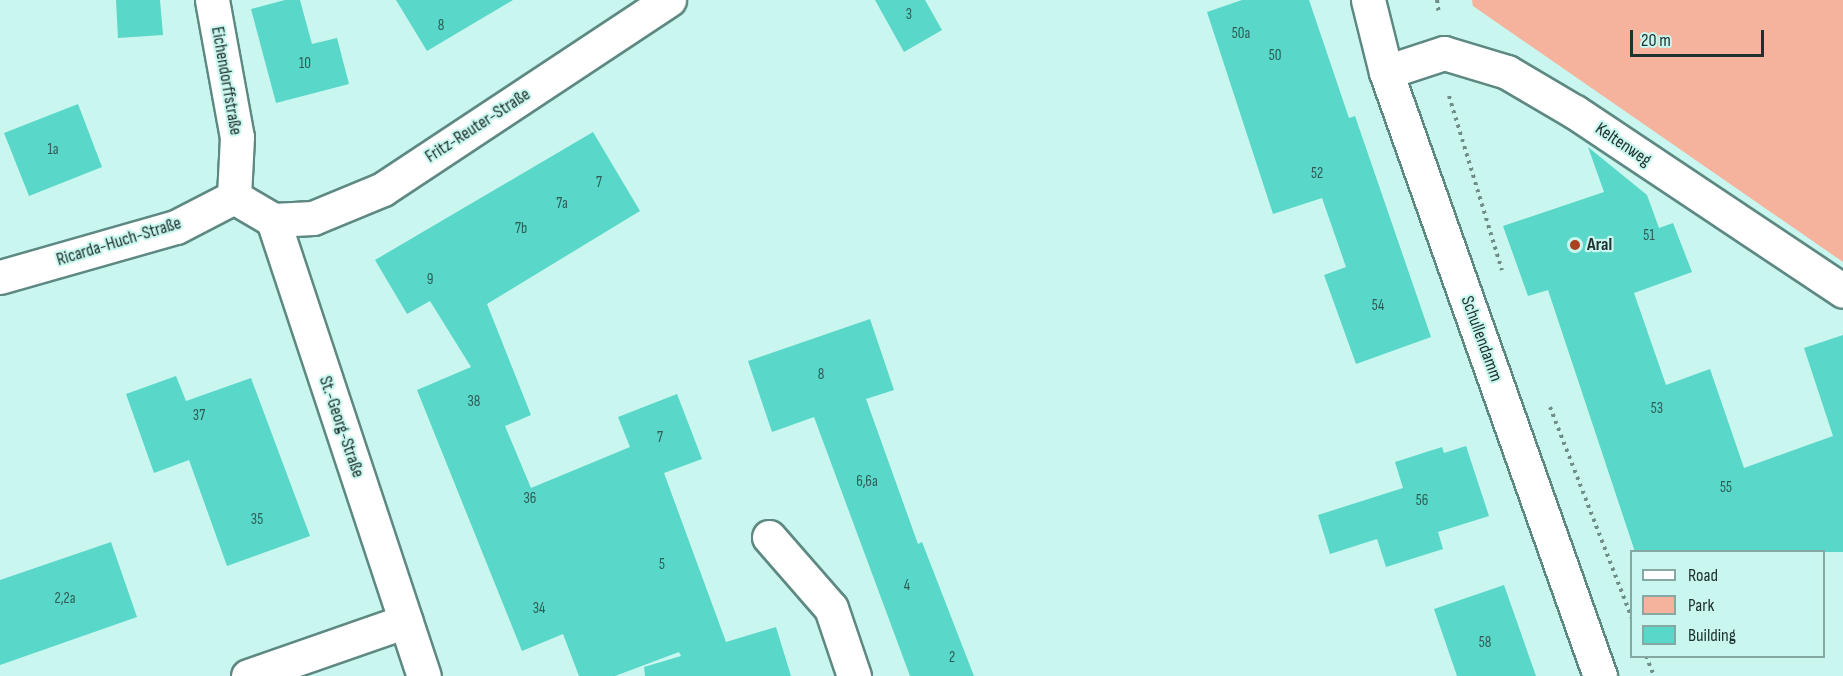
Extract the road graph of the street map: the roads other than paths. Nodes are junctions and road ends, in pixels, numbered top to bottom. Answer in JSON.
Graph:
{"nodes":[{"id":1,"x":212,"y":0,"type":"edge"},
{"id":2,"x":669,"y":0,"type":"edge"},
{"id":3,"x":1368,"y":0,"type":"edge"},
{"id":4,"x":1386,"y":72,"type":"junction"},
{"id":5,"x":234,"y":197,"type":"junction"},
{"id":6,"x":273,"y":220,"type":"junction"},
{"id":7,"x":0,"y":277,"type":"edge"},
{"id":8,"x":1843,"y":291,"type":"edge"},
{"id":9,"x":769,"y":537,"type":"dead end"},
{"id":10,"x":406,"y":621,"type":"junction"},
{"id":11,"x":248,"y":676,"type":"edge"},
{"id":12,"x":424,"y":676,"type":"edge"},
{"id":13,"x":854,"y":676,"type":"edge"},
{"id":14,"x":1600,"y":676,"type":"edge"}],
"edges":[{"from":1,"to":5,"type":"street","name":"Eichendorffstraße"},
{"from":2,"to":6,"type":"street","name":"Fritz-Reuter-Straße"},
{"from":3,"to":4,"type":"street","name":"Schullendamm"},
{"from":4,"to":8,"type":"street","name":"Keltenweg"},
{"from":4,"to":14,"type":"street","name":"Schullendamm"},
{"from":5,"to":6,"type":"street"},
{"from":5,"to":7,"type":"street","name":"Ricarda-Huch-Straße"},
{"from":6,"to":10,"type":"street","name":"St.-Georg-Straße"},
{"from":9,"to":13,"type":"street"},
{"from":10,"to":11,"type":"street"},
{"from":10,"to":12,"type":"street","name":"St.-Georg-Straße"}]}
